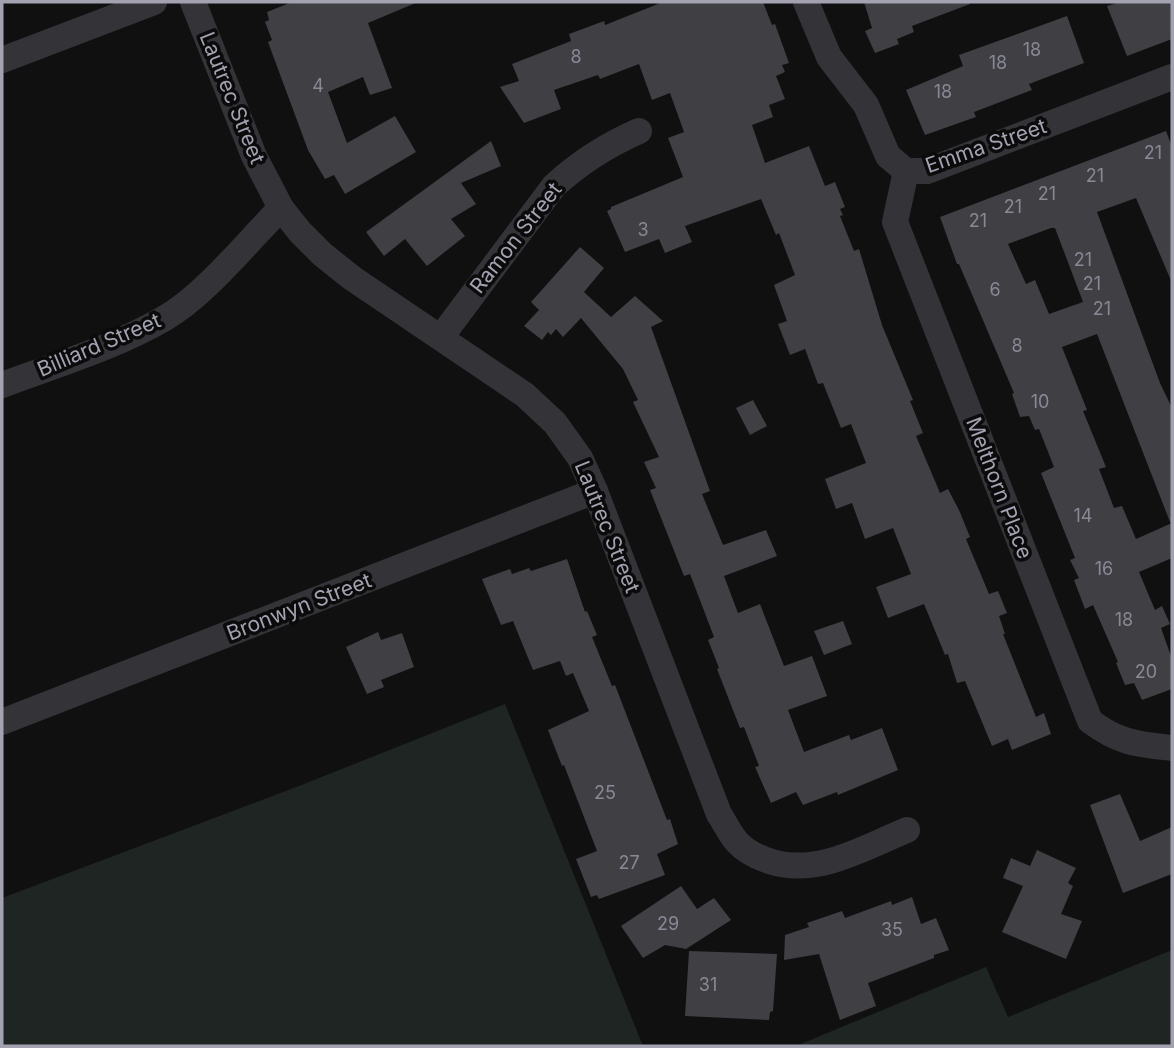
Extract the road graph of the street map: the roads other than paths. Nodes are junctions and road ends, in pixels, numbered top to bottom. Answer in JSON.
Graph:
{"nodes":[{"id":1,"x":155,"y":2,"type":"edge"},
{"id":2,"x":193,"y":2,"type":"edge"},
{"id":3,"x":806,"y":2,"type":"edge"},
{"id":4,"x":2,"y":60,"type":"edge"},
{"id":5,"x":1172,"y":77,"type":"edge"},
{"id":6,"x":639,"y":131,"type":"dead end"},
{"id":7,"x":906,"y":171,"type":"junction"},
{"id":8,"x":281,"y":208,"type":"junction"},
{"id":9,"x":440,"y":337,"type":"junction"},
{"id":10,"x":2,"y":385,"type":"edge"},
{"id":11,"x":595,"y":491,"type":"junction"},
{"id":12,"x":2,"y":722,"type":"edge"},
{"id":13,"x":1172,"y":748,"type":"edge"},
{"id":14,"x":907,"y":830,"type":"dead end"}],
"edges":[{"from":1,"to":4,"type":"street"},
{"from":2,"to":8,"type":"street","name":"Lautrec Street"},
{"from":3,"to":7,"type":"street","name":"Emma Street"},
{"from":5,"to":7,"type":"street","name":"Emma Street"},
{"from":6,"to":9,"type":"street","name":"Ramon Street"},
{"from":7,"to":13,"type":"street","name":"Melthorn Place"},
{"from":8,"to":9,"type":"street","name":"Lautrec Street"},
{"from":8,"to":10,"type":"street","name":"Billiard Street"},
{"from":9,"to":11,"type":"street","name":"Lautrec Street"},
{"from":11,"to":12,"type":"street","name":"Bronwyn Street"},
{"from":11,"to":14,"type":"street","name":"Lautrec Street"}]}
